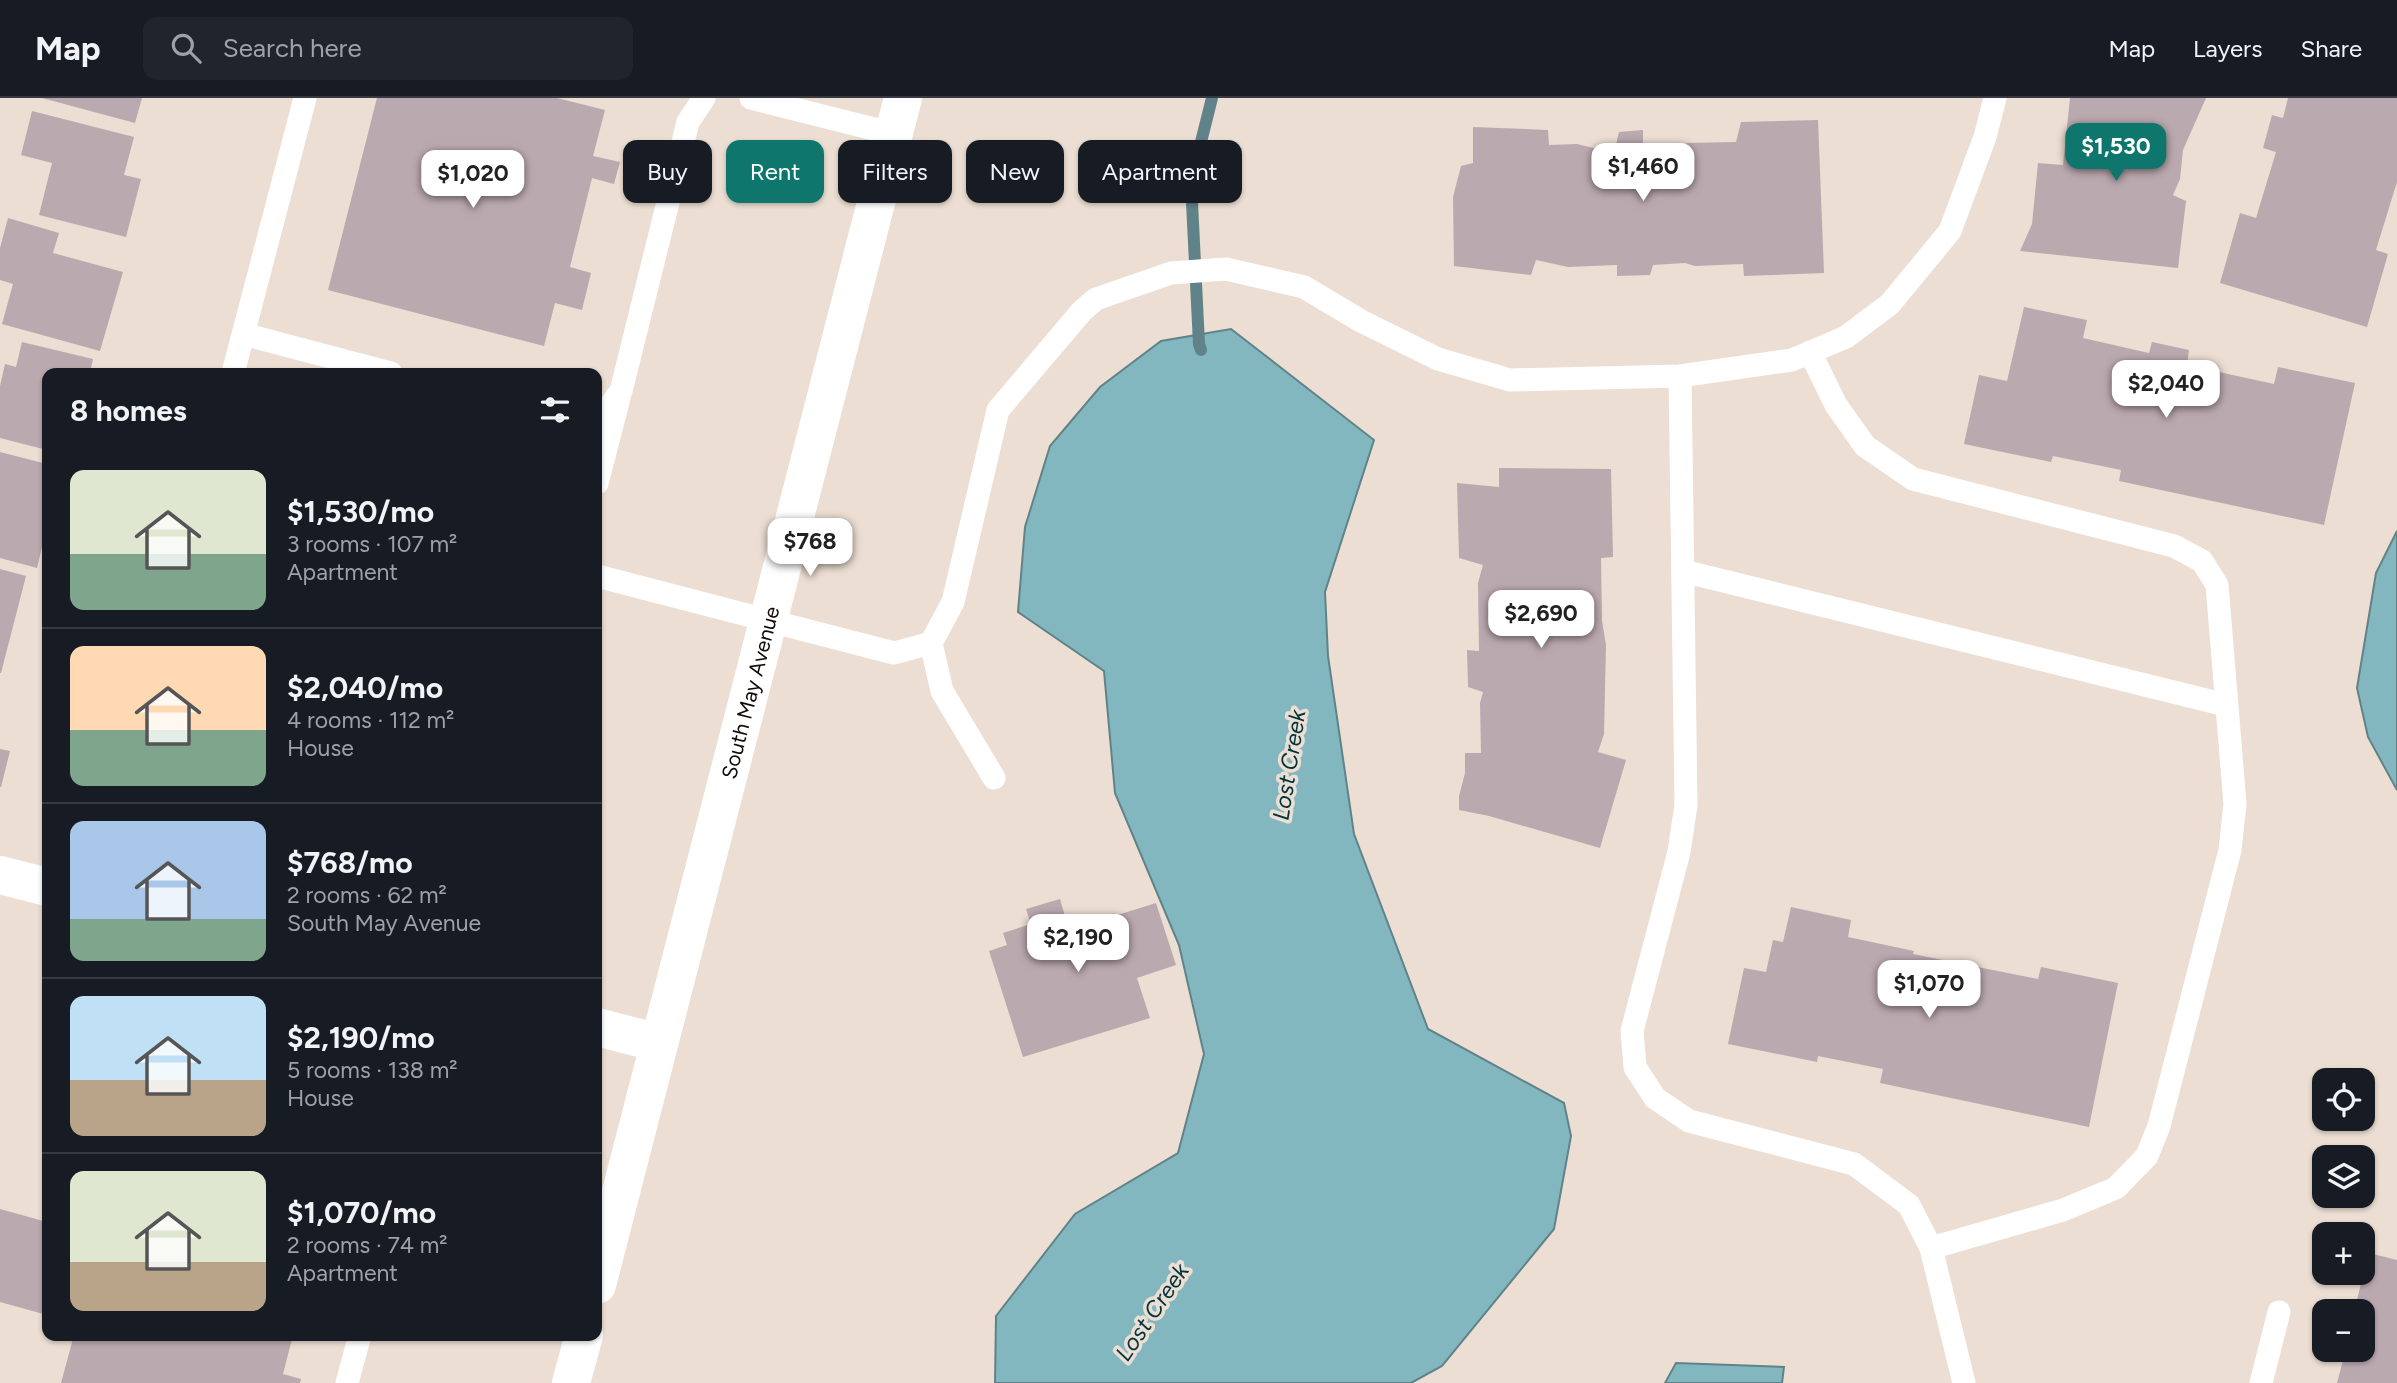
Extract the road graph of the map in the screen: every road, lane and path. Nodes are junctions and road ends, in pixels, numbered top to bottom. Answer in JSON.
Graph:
{"nodes":[{"id":1,"x":304,"y":98,"type":"edge"},
{"id":2,"x":704,"y":98,"type":"edge"},
{"id":3,"x":751,"y":98,"type":"edge"},
{"id":4,"x":903,"y":98,"type":"edge"},
{"id":5,"x":1996,"y":98,"type":"edge"},
{"id":6,"x":894,"y":134,"type":"junction"},
{"id":7,"x":243,"y":334,"type":"junction"},
{"id":8,"x":1810,"y":352,"type":"junction"},
{"id":9,"x":234,"y":368,"type":"edge"},
{"id":10,"x":372,"y":368,"type":"edge"},
{"id":11,"x":1680,"y":376,"type":"junction"},
{"id":12,"x":621,"y":391,"type":"junction"},
{"id":13,"x":602,"y":416,"type":"edge"},
{"id":14,"x":602,"y":464,"type":"edge"},
{"id":15,"x":1683,"y":571,"type":"junction"},
{"id":16,"x":602,"y":577,"type":"edge"},
{"id":17,"x":768,"y":619,"type":"junction"},
{"id":18,"x":931,"y":643,"type":"junction"},
{"id":19,"x":2226,"y":705,"type":"junction"},
{"id":20,"x":994,"y":778,"type":"dead end"},
{"id":21,"x":0,"y":875,"type":"edge"},
{"id":22,"x":42,"y":886,"type":"edge"},
{"id":23,"x":602,"y":1028,"type":"edge"},
{"id":24,"x":659,"y":1043,"type":"junction"},
{"id":25,"x":602,"y":1243,"type":"edge"},
{"id":26,"x":1931,"y":1248,"type":"junction"},
{"id":27,"x":2279,"y":1312,"type":"dead end"},
{"id":28,"x":358,"y":1341,"type":"edge"},
{"id":29,"x":582,"y":1341,"type":"edge"},
{"id":30,"x":347,"y":1383,"type":"edge"},
{"id":31,"x":571,"y":1383,"type":"edge"},
{"id":32,"x":1964,"y":1383,"type":"edge"},
{"id":33,"x":2261,"y":1383,"type":"edge"}],
"edges":[{"from":1,"to":7,"type":"lane"},
{"from":2,"to":12,"type":"lane"},
{"from":3,"to":6,"type":"lane"},
{"from":4,"to":6,"type":"main road","name":"South May Avenue"},
{"from":5,"to":8,"type":"lane"},
{"from":6,"to":17,"type":"main road","name":"South May Avenue"},
{"from":7,"to":9,"type":"lane"},
{"from":7,"to":10,"type":"lane"},
{"from":8,"to":11,"type":"lane"},
{"from":8,"to":19,"type":"lane"},
{"from":11,"to":15,"type":"lane"},
{"from":11,"to":18,"type":"lane"},
{"from":12,"to":13,"type":"lane"},
{"from":12,"to":14,"type":"lane"},
{"from":15,"to":19,"type":"lane"},
{"from":15,"to":26,"type":"lane"},
{"from":16,"to":17,"type":"lane"},
{"from":17,"to":18,"type":"lane"},
{"from":17,"to":24,"type":"main road","name":"South May Avenue"},
{"from":18,"to":20,"type":"lane"},
{"from":19,"to":26,"type":"lane"},
{"from":21,"to":22,"type":"main road"},
{"from":23,"to":24,"type":"main road"},
{"from":24,"to":25,"type":"main road","name":"South May Avenue"},
{"from":26,"to":32,"type":"lane"},
{"from":27,"to":33,"type":"lane"},
{"from":28,"to":30,"type":"lane"},
{"from":29,"to":31,"type":"main road"}]}
